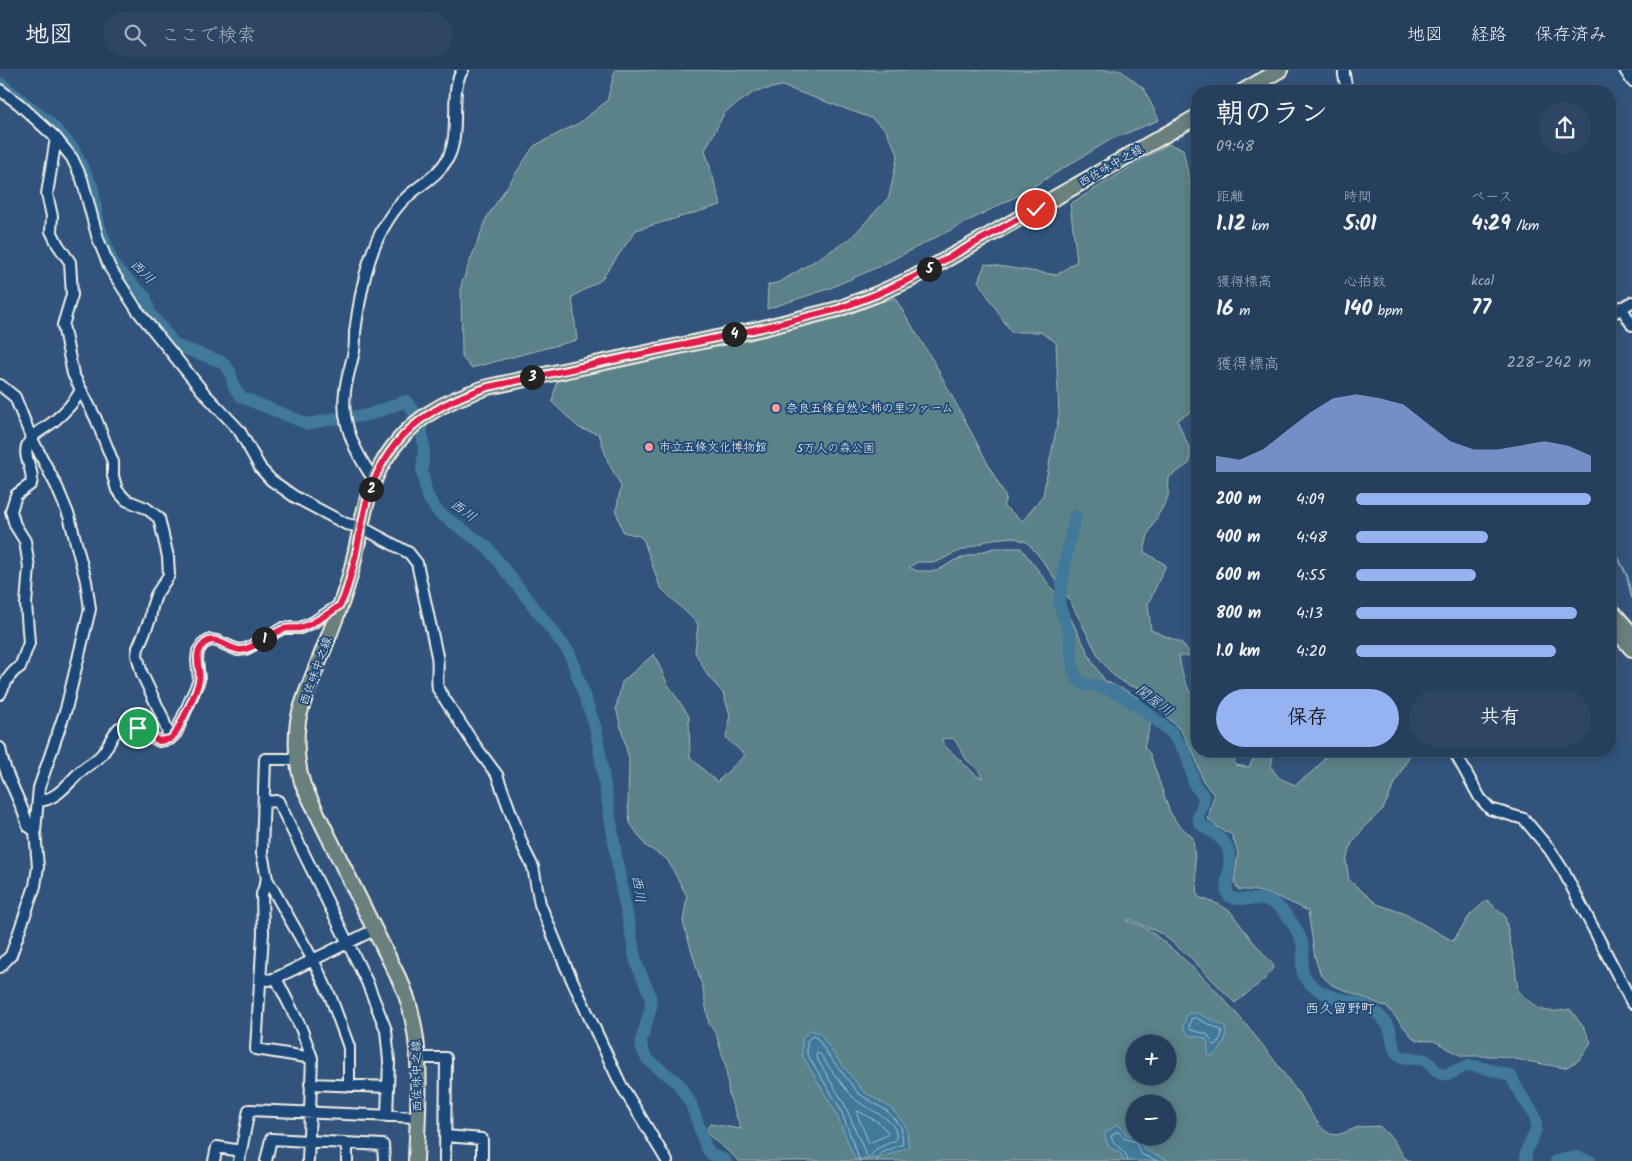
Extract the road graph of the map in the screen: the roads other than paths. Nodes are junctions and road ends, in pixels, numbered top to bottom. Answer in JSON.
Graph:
{"nodes":[{"id":1,"x":463,"y":70,"type":"edge"},
{"id":2,"x":1280,"y":70,"type":"edge"},
{"id":3,"x":1344,"y":70,"type":"edge"},
{"id":4,"x":1625,"y":70,"type":"edge"},
{"id":5,"x":1632,"y":81,"type":"edge"},
{"id":6,"x":1256,"y":85,"type":"edge"},
{"id":7,"x":1346,"y":85,"type":"edge"},
{"id":8,"x":0,"y":90,"type":"edge"},
{"id":9,"x":1191,"y":120,"type":"edge"},
{"id":10,"x":56,"y":138,"type":"junction"},
{"id":11,"x":1632,"y":302,"type":"edge"},
{"id":12,"x":1621,"y":307,"type":"junction"},
{"id":13,"x":1616,"y":310,"type":"edge"},
{"id":14,"x":1632,"y":325,"type":"edge"},
{"id":15,"x":0,"y":385,"type":"edge"},
{"id":16,"x":81,"y":390,"type":"junction"},
{"id":17,"x":31,"y":437,"type":"junction"},
{"id":18,"x":374,"y":480,"type":"junction"},
{"id":19,"x":361,"y":527,"type":"junction"},
{"id":20,"x":340,"y":605,"type":"junction"},
{"id":21,"x":1616,"y":616,"type":"edge"},
{"id":22,"x":1616,"y":631,"type":"edge"},
{"id":23,"x":1632,"y":634,"type":"edge"},
{"id":24,"x":1632,"y":649,"type":"edge"},
{"id":25,"x":0,"y":694,"type":"edge"},
{"id":26,"x":170,"y":739,"type":"junction"},
{"id":27,"x":0,"y":748,"type":"edge"},
{"id":28,"x":1457,"y":757,"type":"edge"},
{"id":29,"x":296,"y":759,"type":"junction"},
{"id":30,"x":38,"y":801,"type":"junction"},
{"id":31,"x":264,"y":802,"type":"junction"},
{"id":32,"x":36,"y":832,"type":"junction"},
{"id":33,"x":267,"y":879,"type":"junction"},
{"id":34,"x":374,"y":930,"type":"junction"},
{"id":35,"x":347,"y":943,"type":"junction"},
{"id":36,"x":313,"y":960,"type":"junction"},
{"id":37,"x":0,"y":967,"type":"edge"},
{"id":38,"x":260,"y":978,"type":"junction"},
{"id":39,"x":276,"y":978,"type":"junction"},
{"id":40,"x":1632,"y":1002,"type":"edge"},
{"id":41,"x":312,"y":1058,"type":"junction"},
{"id":42,"x":418,"y":1058,"type":"junction"},
{"id":43,"x":310,"y":1084,"type":"junction"},
{"id":44,"x":349,"y":1086,"type":"junction"},
{"id":45,"x":388,"y":1087,"type":"junction"},
{"id":46,"x":309,"y":1113,"type":"junction"},
{"id":47,"x":387,"y":1116,"type":"junction"},
{"id":48,"x":418,"y":1117,"type":"junction"},
{"id":49,"x":446,"y":1136,"type":"junction"},
{"id":50,"x":309,"y":1142,"type":"junction"},
{"id":51,"x":347,"y":1143,"type":"junction"},
{"id":52,"x":240,"y":1156,"type":"edge"},
{"id":53,"x":214,"y":1161,"type":"edge"},
{"id":54,"x":266,"y":1161,"type":"edge"},
{"id":55,"x":308,"y":1161,"type":"edge"},
{"id":56,"x":347,"y":1161,"type":"edge"},
{"id":57,"x":384,"y":1161,"type":"edge"},
{"id":58,"x":416,"y":1161,"type":"edge"},
{"id":59,"x":445,"y":1161,"type":"edge"},
{"id":60,"x":482,"y":1161,"type":"edge"},
{"id":61,"x":667,"y":1161,"type":"edge"}],
"edges":[{"from":1,"to":18,"type":"street"},
{"from":2,"to":6,"type":"main road"},
{"from":3,"to":7,"type":"street"},
{"from":4,"to":5,"type":"street"},
{"from":8,"to":10,"type":"street"},
{"from":9,"to":18,"type":"main road","name":"西佐味中之線"},
{"from":10,"to":16,"type":"street"},
{"from":10,"to":19,"type":"street"},
{"from":11,"to":12,"type":"street"},
{"from":12,"to":13,"type":"street"},
{"from":12,"to":14,"type":"street"},
{"from":15,"to":17,"type":"street"},
{"from":16,"to":17,"type":"street"},
{"from":16,"to":26,"type":"street"},
{"from":17,"to":25,"type":"street"},
{"from":17,"to":30,"type":"street"},
{"from":18,"to":19,"type":"main road","name":"西佐味中之線"},
{"from":19,"to":20,"type":"main road","name":"西佐味中之線"},
{"from":19,"to":61,"type":"street"},
{"from":20,"to":26,"type":"street"},
{"from":20,"to":29,"type":"main road","name":"西佐味中之線"},
{"from":21,"to":23,"type":"main road"},
{"from":22,"to":24,"type":"main road"},
{"from":26,"to":30,"type":"street"},
{"from":27,"to":32,"type":"street"},
{"from":28,"to":40,"type":"street"},
{"from":29,"to":31,"type":"street"},
{"from":29,"to":34,"type":"main road","name":"西佐味中之線"},
{"from":30,"to":32,"type":"street"},
{"from":31,"to":33,"type":"street"},
{"from":31,"to":35,"type":"street"},
{"from":32,"to":37,"type":"street"},
{"from":33,"to":36,"type":"street"},
{"from":33,"to":38,"type":"street"},
{"from":34,"to":35,"type":"street"},
{"from":34,"to":42,"type":"main road","name":"西佐味中之線"},
{"from":35,"to":36,"type":"street"},
{"from":35,"to":45,"type":"street"},
{"from":36,"to":39,"type":"street"},
{"from":36,"to":44,"type":"street"},
{"from":38,"to":39,"type":"street"},
{"from":38,"to":41,"type":"street"},
{"from":39,"to":41,"type":"street"},
{"from":41,"to":43,"type":"street"},
{"from":42,"to":48,"type":"main road","name":"西佐味中之線"},
{"from":42,"to":49,"type":"street"},
{"from":43,"to":44,"type":"street"},
{"from":43,"to":46,"type":"street"},
{"from":44,"to":45,"type":"street"},
{"from":45,"to":47,"type":"street"},
{"from":46,"to":47,"type":"street"},
{"from":46,"to":50,"type":"street"},
{"from":46,"to":52,"type":"street"},
{"from":47,"to":48,"type":"street"},
{"from":48,"to":58,"type":"main road","name":"西佐味中之線"},
{"from":49,"to":59,"type":"street"},
{"from":49,"to":60,"type":"street"},
{"from":50,"to":51,"type":"street"},
{"from":50,"to":54,"type":"street"},
{"from":50,"to":55,"type":"street"},
{"from":51,"to":56,"type":"street"},
{"from":51,"to":57,"type":"street"},
{"from":52,"to":53,"type":"street"}]}
